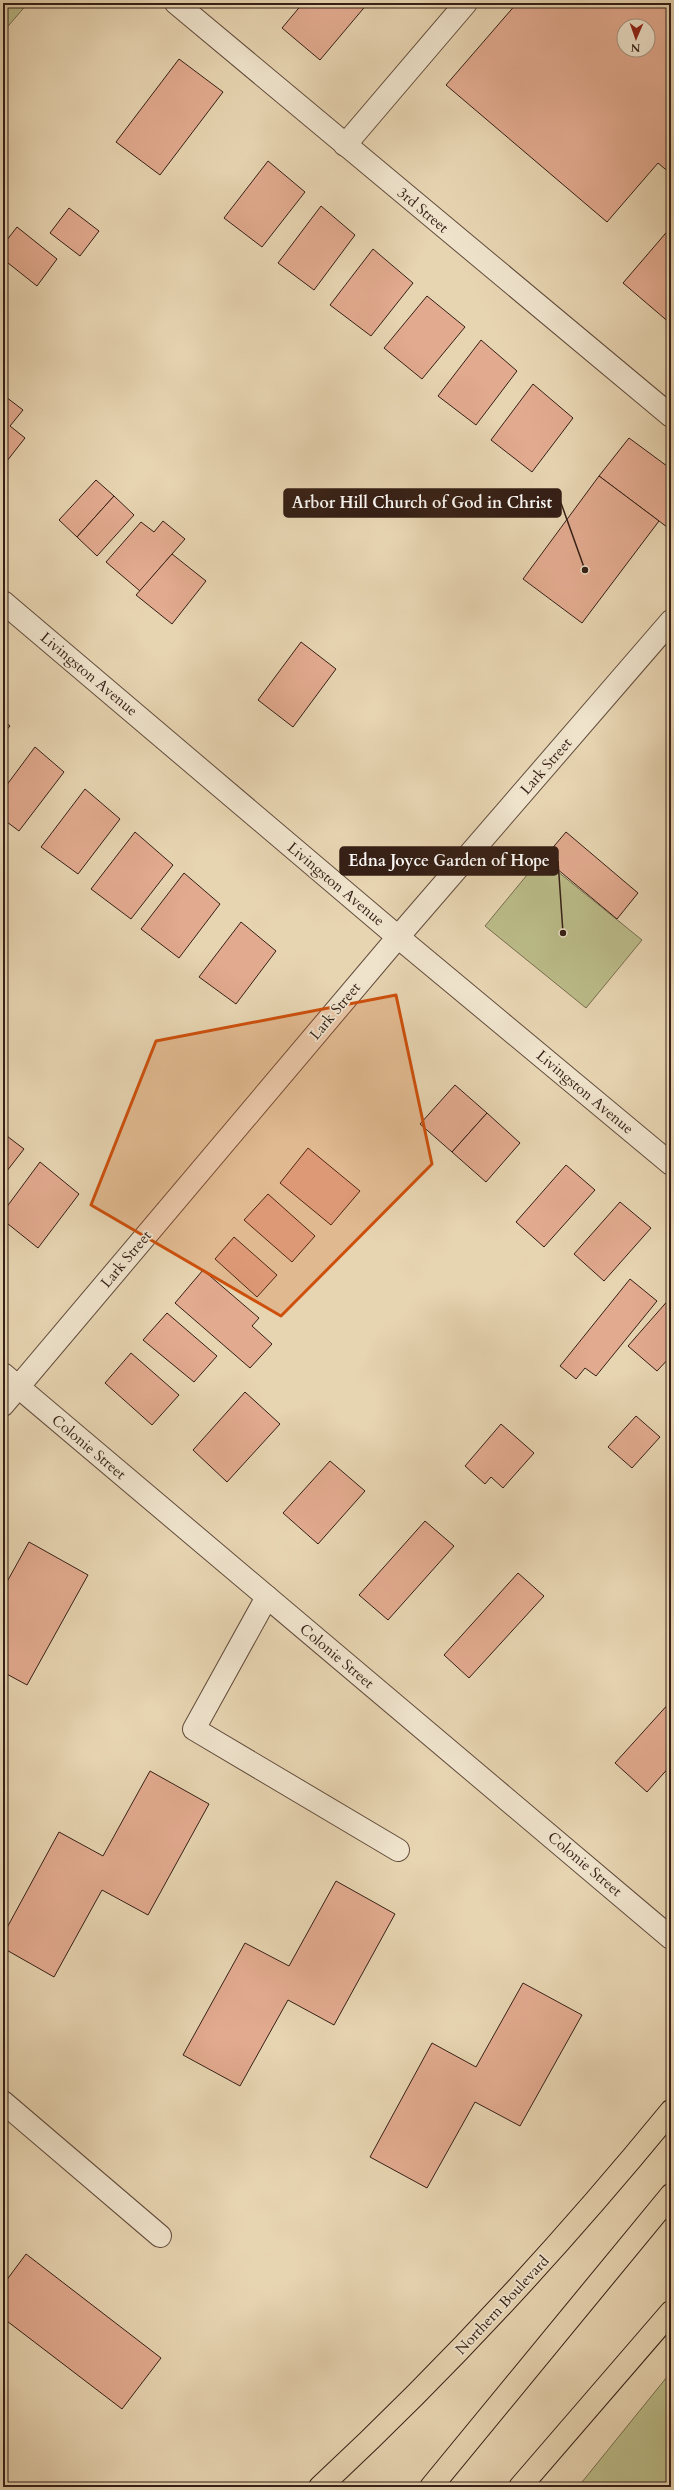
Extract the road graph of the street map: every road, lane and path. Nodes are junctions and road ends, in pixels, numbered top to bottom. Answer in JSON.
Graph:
{"nodes":[{"id":1,"x":176,"y":3,"type":"edge"},
{"id":2,"x":466,"y":3,"type":"edge"},
{"id":3,"x":345,"y":146,"type":"junction"},
{"id":4,"x":671,"y":416,"type":"edge"},
{"id":5,"x":3,"y":602,"type":"edge"},
{"id":6,"x":671,"y":622,"type":"edge"},
{"id":7,"x":398,"y":937,"type":"junction"},
{"id":8,"x":671,"y":1164,"type":"edge"},
{"id":9,"x":11,"y":1380,"type":"edge"},
{"id":10,"x":3,"y":1405,"type":"edge"},
{"id":11,"x":267,"y":1597,"type":"junction"},
{"id":12,"x":398,"y":1850,"type":"dead end"},
{"id":13,"x":671,"y":1938,"type":"edge"},
{"id":14,"x":3,"y":2102,"type":"edge"},
{"id":15,"x":671,"y":2111,"type":"edge"},
{"id":16,"x":671,"y":2195,"type":"edge"},
{"id":17,"x":160,"y":2236,"type":"dead end"},
{"id":18,"x":671,"y":2312,"type":"edge"},
{"id":19,"x":320,"y":2487,"type":"edge"},
{"id":20,"x":431,"y":2487,"type":"edge"},
{"id":21,"x":520,"y":2487,"type":"edge"}],
"edges":[{"from":1,"to":3,"type":"street","name":"3rd Street"},
{"from":2,"to":3,"type":"street"},
{"from":3,"to":4,"type":"street","name":"3rd Street"},
{"from":5,"to":7,"type":"street","name":"Livingston Avenue"},
{"from":6,"to":7,"type":"street","name":"Lark Street"},
{"from":7,"to":8,"type":"street","name":"Livingston Avenue"},
{"from":7,"to":9,"type":"street","name":"Lark Street"},
{"from":9,"to":10,"type":"street","name":"Lark Street"},
{"from":9,"to":11,"type":"street","name":"Colonie Street"},
{"from":11,"to":12,"type":"street"},
{"from":11,"to":13,"type":"street","name":"Colonie Street"},
{"from":14,"to":17,"type":"street"},
{"from":15,"to":19,"type":"main road","name":"Northern Boulevard"},
{"from":16,"to":20,"type":"main road"},
{"from":18,"to":21,"type":"main road"}]}
